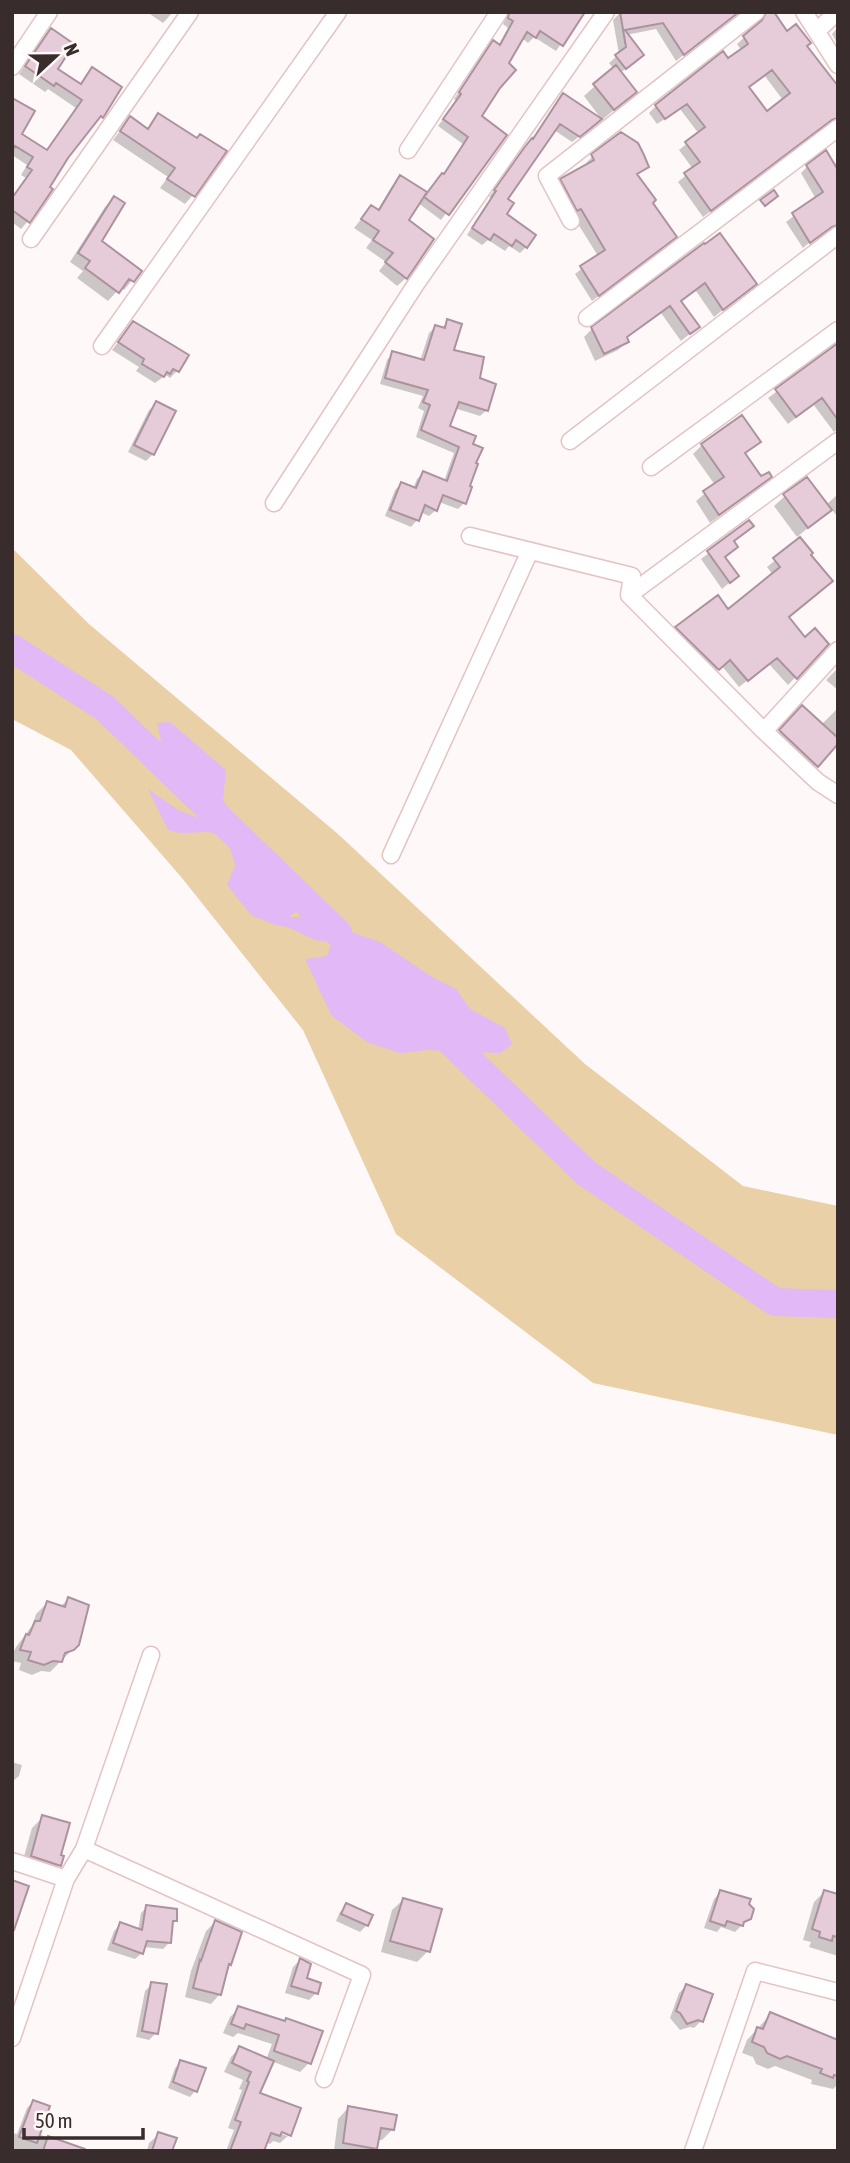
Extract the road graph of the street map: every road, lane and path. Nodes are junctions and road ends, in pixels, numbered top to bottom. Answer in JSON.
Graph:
{"nodes":[{"id":1,"x":49,"y":12,"type":"edge"},
{"id":2,"x":190,"y":12,"type":"edge"},
{"id":3,"x":338,"y":12,"type":"edge"},
{"id":4,"x":499,"y":12,"type":"edge"},
{"id":5,"x":606,"y":12,"type":"edge"},
{"id":6,"x":756,"y":12,"type":"edge"},
{"id":7,"x":804,"y":12,"type":"edge"},
{"id":8,"x":837,"y":12,"type":"edge"},
{"id":9,"x":817,"y":31,"type":"junction"},
{"id":10,"x":838,"y":65,"type":"edge"},
{"id":11,"x":12,"y":67,"type":"edge"},
{"id":12,"x":838,"y":128,"type":"edge"},
{"id":13,"x":408,"y":150,"type":"dead end"},
{"id":14,"x":571,"y":221,"type":"dead end"},
{"id":15,"x":838,"y":235,"type":"edge"},
{"id":16,"x":31,"y":239,"type":"dead end"},
{"id":17,"x":587,"y":318,"type":"dead end"},
{"id":18,"x":838,"y":330,"type":"edge"},
{"id":19,"x":102,"y":346,"type":"dead end"},
{"id":20,"x":570,"y":441,"type":"dead end"},
{"id":21,"x":838,"y":441,"type":"edge"},
{"id":22,"x":651,"y":467,"type":"dead end"},
{"id":23,"x":274,"y":503,"type":"dead end"},
{"id":24,"x":470,"y":536,"type":"dead end"},
{"id":25,"x":530,"y":551,"type":"junction"},
{"id":26,"x":629,"y":595,"type":"junction"},
{"id":27,"x":838,"y":650,"type":"edge"},
{"id":28,"x":764,"y":731,"type":"junction"},
{"id":29,"x":838,"y":795,"type":"edge"},
{"id":30,"x":391,"y":855,"type":"dead end"},
{"id":31,"x":152,"y":1655,"type":"dead end"},
{"id":32,"x":84,"y":1849,"type":"junction"},
{"id":33,"x":12,"y":1861,"type":"edge"},
{"id":34,"x":66,"y":1879,"type":"junction"},
{"id":35,"x":838,"y":1992,"type":"edge"},
{"id":36,"x":12,"y":2038,"type":"edge"},
{"id":37,"x":324,"y":2079,"type":"dead end"},
{"id":38,"x":693,"y":2151,"type":"edge"}],
"edges":[{"from":1,"to":11,"type":"street"},
{"from":2,"to":16,"type":"street"},
{"from":3,"to":19,"type":"street"},
{"from":4,"to":13,"type":"street"},
{"from":5,"to":23,"type":"street"},
{"from":6,"to":14,"type":"street"},
{"from":7,"to":9,"type":"street"},
{"from":8,"to":9,"type":"street"},
{"from":9,"to":10,"type":"street"},
{"from":12,"to":17,"type":"street"},
{"from":15,"to":20,"type":"street"},
{"from":18,"to":22,"type":"street"},
{"from":21,"to":26,"type":"street"},
{"from":24,"to":25,"type":"street"},
{"from":25,"to":26,"type":"street"},
{"from":25,"to":30,"type":"street"},
{"from":26,"to":28,"type":"street"},
{"from":27,"to":28,"type":"street"},
{"from":28,"to":29,"type":"street"},
{"from":31,"to":32,"type":"street"},
{"from":32,"to":34,"type":"street"},
{"from":32,"to":37,"type":"street"},
{"from":33,"to":34,"type":"street"},
{"from":34,"to":36,"type":"street"},
{"from":35,"to":38,"type":"street"}]}
